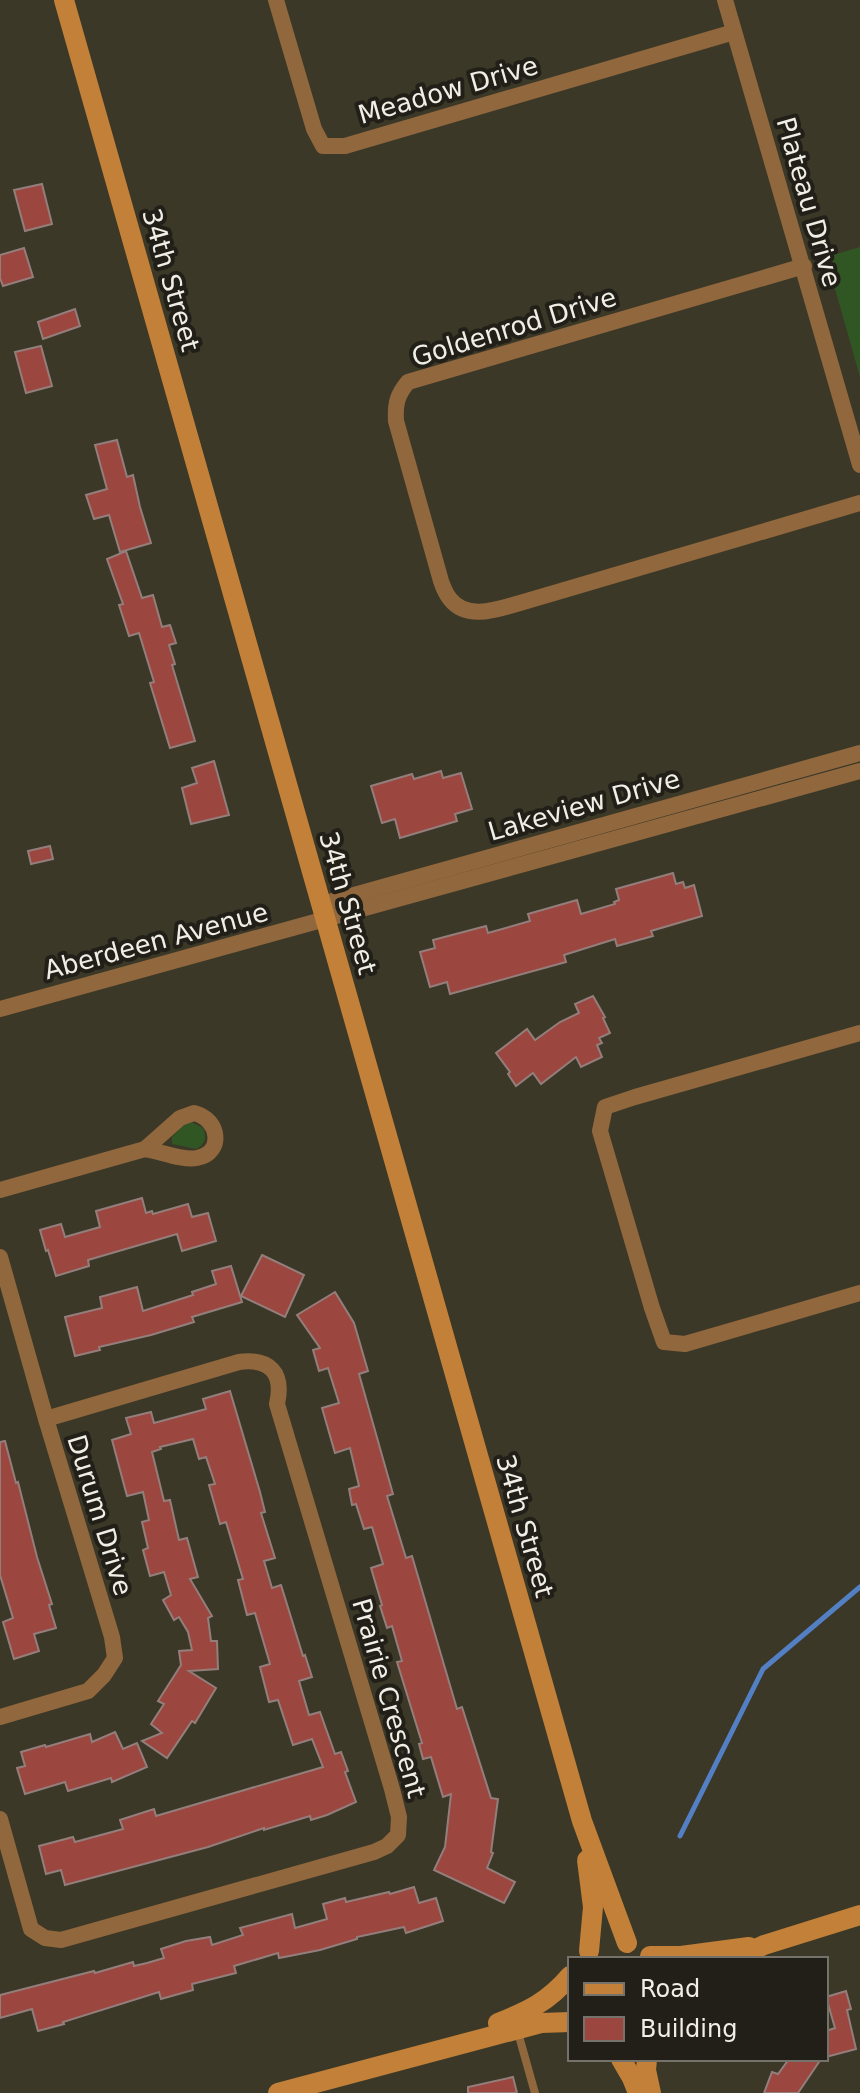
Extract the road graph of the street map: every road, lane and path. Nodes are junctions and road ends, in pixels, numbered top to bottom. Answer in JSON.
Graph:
{"nodes":[{"id":1,"x":64,"y":0,"type":"edge"},
{"id":2,"x":276,"y":0,"type":"edge"},
{"id":3,"x":725,"y":0,"type":"edge"},
{"id":4,"x":734,"y":32,"type":"junction"},
{"id":5,"x":804,"y":266,"type":"junction"},
{"id":6,"x":860,"y":465,"type":"edge"},
{"id":7,"x":860,"y":503,"type":"edge"},
{"id":8,"x":860,"y":753,"type":"edge"},
{"id":9,"x":860,"y":771,"type":"edge"},
{"id":10,"x":324,"y":911,"type":"junction"},
{"id":11,"x":0,"y":1009,"type":"edge"},
{"id":12,"x":860,"y":1033,"type":"edge"},
{"id":13,"x":145,"y":1149,"type":"dead end"},
{"id":14,"x":0,"y":1190,"type":"edge"},
{"id":15,"x":0,"y":1257,"type":"edge"},
{"id":16,"x":860,"y":1293,"type":"edge"},
{"id":17,"x":46,"y":1419,"type":"junction"},
{"id":18,"x":0,"y":1717,"type":"edge"},
{"id":19,"x":0,"y":1819,"type":"edge"},
{"id":20,"x":582,"y":1821,"type":"junction"},
{"id":21,"x":860,"y":1915,"type":"edge"},
{"id":22,"x":627,"y":1943,"type":"junction"},
{"id":23,"x":764,"y":1945,"type":"junction"},
{"id":24,"x":584,"y":1955,"type":"edge"},
{"id":25,"x":650,"y":1957,"type":"edge"},
{"id":26,"x":666,"y":1957,"type":"edge"},
{"id":27,"x":738,"y":1957,"type":"edge"},
{"id":28,"x":568,"y":1978,"type":"edge"},
{"id":29,"x":568,"y":2022,"type":"edge"},
{"id":30,"x":517,"y":2029,"type":"junction"},
{"id":31,"x":434,"y":2050,"type":"junction"},
{"id":32,"x":622,"y":2061,"type":"edge"},
{"id":33,"x":647,"y":2061,"type":"edge"},
{"id":34,"x":278,"y":2093,"type":"edge"},
{"id":35,"x":535,"y":2093,"type":"edge"},
{"id":36,"x":638,"y":2093,"type":"edge"},
{"id":37,"x":651,"y":2093,"type":"edge"}],
"edges":[{"from":1,"to":10,"type":"street","name":"34th Street"},
{"from":2,"to":4,"type":"street","name":"Meadow Drive"},
{"from":3,"to":4,"type":"street","name":"Plateau Drive"},
{"from":4,"to":5,"type":"street","name":"Plateau Drive"},
{"from":5,"to":6,"type":"street","name":"Plateau Drive"},
{"from":5,"to":7,"type":"street","name":"Goldenrod Drive"},
{"from":8,"to":10,"type":"street","name":"Lakeview Drive"},
{"from":9,"to":10,"type":"street","name":"Lakeview Drive"},
{"from":10,"to":11,"type":"street","name":"Aberdeen Avenue"},
{"from":10,"to":20,"type":"street","name":"34th Street"},
{"from":12,"to":16,"type":"street"},
{"from":13,"to":14,"type":"street"},
{"from":15,"to":17,"type":"street","name":"Durum Drive"},
{"from":17,"to":18,"type":"street","name":"Durum Drive"},
{"from":17,"to":19,"type":"street","name":"Prairie Crescent"},
{"from":20,"to":22,"type":"street","name":"34th Street"},
{"from":20,"to":24,"type":"street","name":"34th Street"},
{"from":21,"to":23,"type":"street"},
{"from":22,"to":24,"type":"street"},
{"from":22,"to":25,"type":"street"},
{"from":23,"to":26,"type":"street"},
{"from":23,"to":27,"type":"street"},
{"from":28,"to":31,"type":"street"},
{"from":29,"to":30,"type":"street"},
{"from":30,"to":31,"type":"street"},
{"from":30,"to":35,"type":"lane"},
{"from":31,"to":34,"type":"street"},
{"from":32,"to":36,"type":"street"},
{"from":33,"to":37,"type":"street"}]}
